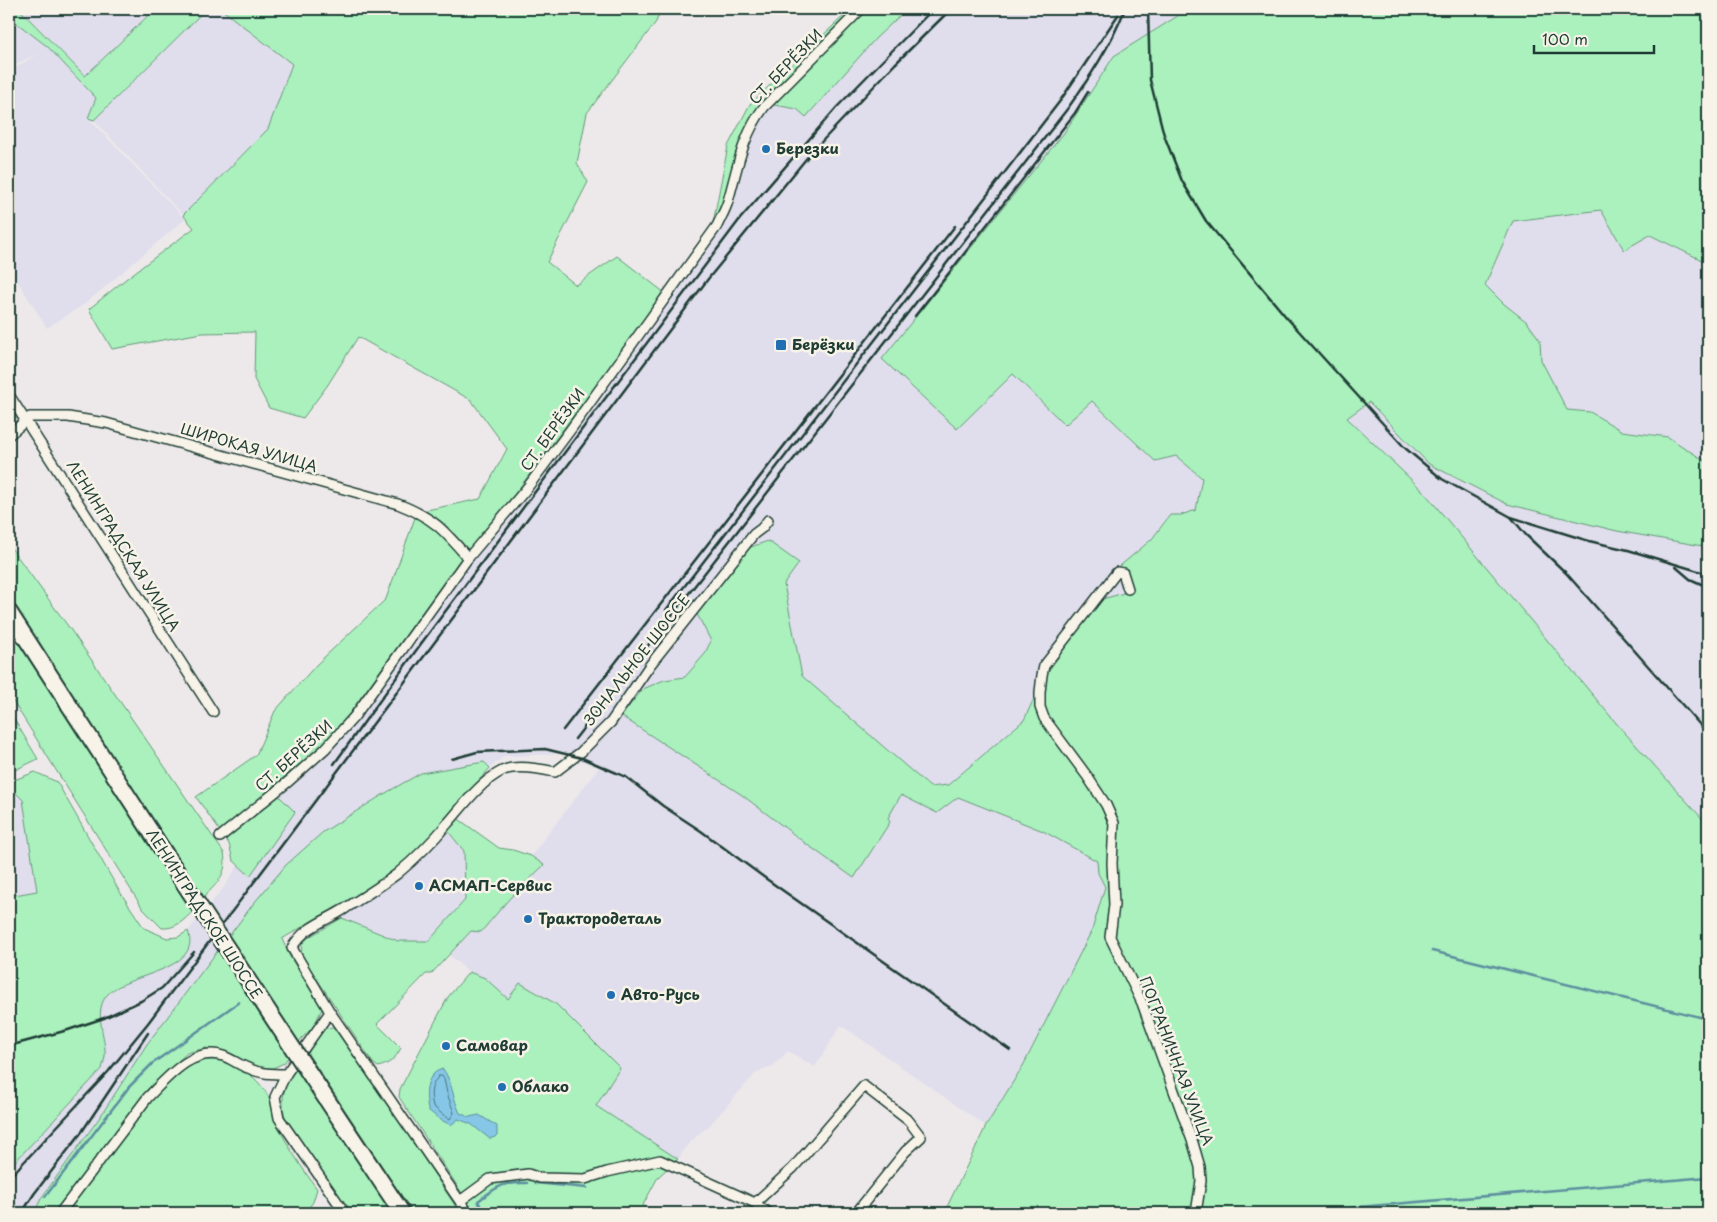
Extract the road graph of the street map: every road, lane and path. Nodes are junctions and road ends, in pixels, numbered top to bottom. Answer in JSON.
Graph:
{"nodes":[{"id":1,"x":861,"y":9,"type":"edge"},
{"id":2,"x":9,"y":395,"type":"edge"},
{"id":3,"x":26,"y":419,"type":"junction"},
{"id":4,"x":9,"y":434,"type":"edge"},
{"id":5,"x":768,"y":520,"type":"dead end"},
{"id":6,"x":468,"y":558,"type":"junction"},
{"id":7,"x":1128,"y":589,"type":"dead end"},
{"id":8,"x":9,"y":612,"type":"edge"},
{"id":9,"x":213,"y":712,"type":"dead end"},
{"id":10,"x":220,"y":837,"type":"dead end"},
{"id":11,"x":330,"y":1012,"type":"junction"},
{"id":12,"x":286,"y":1074,"type":"junction"},
{"id":13,"x":460,"y":1201,"type":"junction"},
{"id":14,"x":755,"y":1203,"type":"junction"},
{"id":15,"x":60,"y":1213,"type":"edge"},
{"id":16,"x":345,"y":1213,"type":"edge"},
{"id":17,"x":402,"y":1213,"type":"edge"},
{"id":18,"x":468,"y":1213,"type":"edge"},
{"id":19,"x":768,"y":1213,"type":"edge"},
{"id":20,"x":856,"y":1213,"type":"edge"},
{"id":21,"x":1196,"y":1213,"type":"edge"}],
"edges":[{"from":1,"to":6,"type":"street","name":"СТ. БЕРЁЗКИ"},
{"from":2,"to":3,"type":"street","name":"ЛЕНИНГРАДСКАЯ УЛИЦА"},
{"from":3,"to":4,"type":"street"},
{"from":3,"to":6,"type":"street","name":"ШИРОКАЯ УЛИЦА"},
{"from":3,"to":9,"type":"street","name":"ЛЕНИНГРАДСКАЯ УЛИЦА"},
{"from":5,"to":11,"type":"street","name":"ЗОНАЛЬНОЕ ШОССЕ"},
{"from":6,"to":10,"type":"street","name":"СТ. БЕРЁЗКИ"},
{"from":7,"to":21,"type":"street","name":"ПОГРАНИЧНАЯ УЛИЦА"},
{"from":8,"to":17,"type":"highway","name":"ЛЕНИНГРАДСКОЕ ШОССЕ","bridge":true},
{"from":11,"to":12,"type":"street"},
{"from":11,"to":13,"type":"street"},
{"from":12,"to":15,"type":"street"},
{"from":12,"to":16,"type":"street"},
{"from":13,"to":14,"type":"street"},
{"from":13,"to":18,"type":"street"},
{"from":14,"to":19,"type":"street"},
{"from":14,"to":20,"type":"street"}]}
